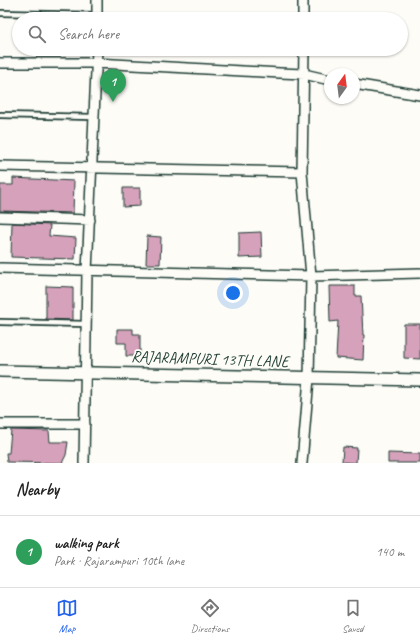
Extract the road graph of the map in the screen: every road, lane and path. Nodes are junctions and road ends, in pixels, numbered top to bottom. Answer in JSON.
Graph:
{"nodes":[{"id":1,"x":97,"y":0,"type":"edge"},
{"id":2,"x":303,"y":0,"type":"edge"},
{"id":3,"x":97,"y":12,"type":"edge"},
{"id":4,"x":303,"y":12,"type":"edge"},
{"id":5,"x":0,"y":13,"type":"edge"},
{"id":6,"x":12,"y":13,"type":"edge"},
{"id":7,"x":96,"y":56,"type":"edge"},
{"id":8,"x":304,"y":56,"type":"edge"},
{"id":9,"x":0,"y":63,"type":"edge"},
{"id":10,"x":96,"y":63,"type":"junction"},
{"id":11,"x":304,"y":74,"type":"junction"},
{"id":12,"x":324,"y":79,"type":"edge"},
{"id":13,"x":360,"y":85,"type":"edge"},
{"id":14,"x":420,"y":95,"type":"edge"},
{"id":15,"x":0,"y":115,"type":"edge"},
{"id":16,"x":93,"y":117,"type":"junction"},
{"id":17,"x":0,"y":166,"type":"edge"},
{"id":18,"x":92,"y":168,"type":"junction"},
{"id":19,"x":302,"y":172,"type":"junction"},
{"id":20,"x":0,"y":217,"type":"edge"},
{"id":21,"x":90,"y":220,"type":"junction"},
{"id":22,"x":0,"y":268,"type":"edge"},
{"id":23,"x":87,"y":272,"type":"junction"},
{"id":24,"x":420,"y":273,"type":"edge"},
{"id":25,"x":311,"y":276,"type":"junction"},
{"id":26,"x":0,"y":322,"type":"edge"},
{"id":27,"x":86,"y":324,"type":"junction"},
{"id":28,"x":0,"y":371,"type":"edge"},
{"id":29,"x":86,"y":372,"type":"junction"},
{"id":30,"x":309,"y":378,"type":"junction"},
{"id":31,"x":420,"y":380,"type":"edge"},
{"id":32,"x":0,"y":424,"type":"edge"},
{"id":33,"x":85,"y":424,"type":"junction"},
{"id":34,"x":84,"y":463,"type":"edge"},
{"id":35,"x":302,"y":463,"type":"edge"}],
"edges":[{"from":1,"to":3,"type":"street"},
{"from":2,"to":4,"type":"street"},
{"from":5,"to":6,"type":"lane"},
{"from":7,"to":10,"type":"street"},
{"from":8,"to":11,"type":"street"},
{"from":9,"to":10,"type":"street"},
{"from":10,"to":11,"type":"street"},
{"from":10,"to":16,"type":"street"},
{"from":11,"to":12,"type":"street"},
{"from":11,"to":19,"type":"street"},
{"from":13,"to":14,"type":"street"},
{"from":15,"to":16,"type":"lane"},
{"from":16,"to":18,"type":"street"},
{"from":17,"to":18,"type":"street"},
{"from":18,"to":19,"type":"street"},
{"from":18,"to":21,"type":"street"},
{"from":19,"to":25,"type":"street"},
{"from":20,"to":21,"type":"street"},
{"from":21,"to":23,"type":"street"},
{"from":22,"to":23,"type":"street"},
{"from":23,"to":25,"type":"street"},
{"from":23,"to":27,"type":"street"},
{"from":24,"to":25,"type":"street"},
{"from":25,"to":30,"type":"street"},
{"from":26,"to":27,"type":"lane"},
{"from":27,"to":29,"type":"street"},
{"from":28,"to":29,"type":"street","name":"RAJARAMPURI 13TH LANE"},
{"from":29,"to":30,"type":"street","name":"RAJARAMPURI 13TH LANE"},
{"from":29,"to":33,"type":"street"},
{"from":30,"to":31,"type":"street","name":"RAJARAMPURI 13TH LANE"},
{"from":30,"to":35,"type":"street"},
{"from":32,"to":33,"type":"street"},
{"from":33,"to":34,"type":"street"}]}
